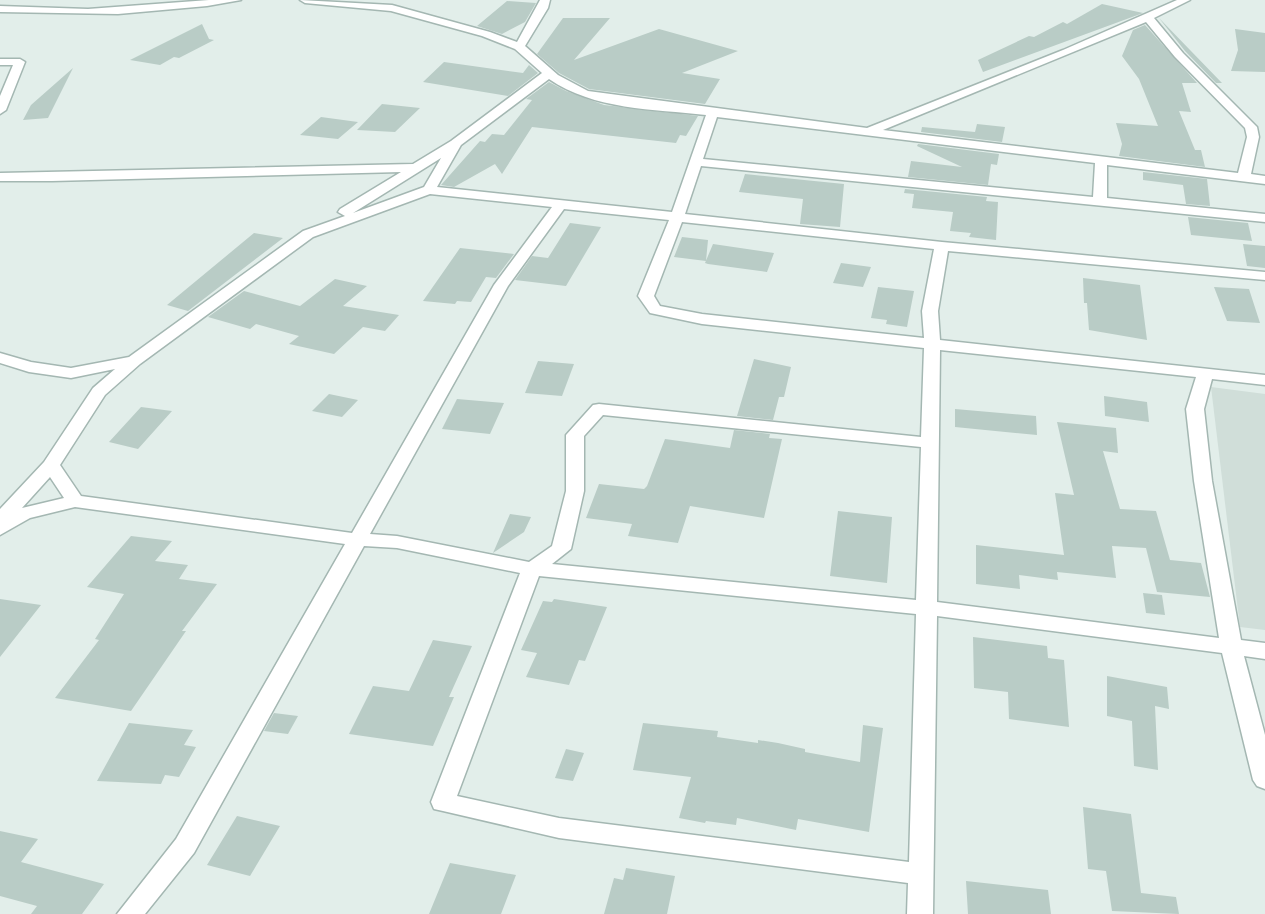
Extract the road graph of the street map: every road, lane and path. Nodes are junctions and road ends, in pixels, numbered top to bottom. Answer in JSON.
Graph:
{"nodes":[{"id":1,"x":236,"y":0,"type":"edge"},
{"id":2,"x":305,"y":0,"type":"edge"},
{"id":3,"x":1185,"y":0,"type":"edge"},
{"id":4,"x":547,"y":3,"type":"edge"},
{"id":5,"x":0,"y":9,"type":"edge"},
{"id":6,"x":1148,"y":18,"type":"junction"},
{"id":7,"x":519,"y":47,"type":"junction"},
{"id":8,"x":0,"y":62,"type":"edge"},
{"id":9,"x":547,"y":75,"type":"junction"},
{"id":10,"x":573,"y":91,"type":"junction"},
{"id":11,"x":520,"y":97,"type":"junction"},
{"id":12,"x":0,"y":110,"type":"edge"},
{"id":13,"x":712,"y":115,"type":"junction"},
{"id":14,"x":865,"y":132,"type":"junction"},
{"id":15,"x":456,"y":143,"type":"junction"},
{"id":16,"x":1101,"y":159,"type":"junction"},
{"id":17,"x":696,"y":162,"type":"junction"},
{"id":18,"x":420,"y":168,"type":"junction"},
{"id":19,"x":0,"y":177,"type":"edge"},
{"id":20,"x":1244,"y":177,"type":"junction"},
{"id":21,"x":1265,"y":180,"type":"edge"},
{"id":22,"x":429,"y":189,"type":"junction"},
{"id":23,"x":1100,"y":202,"type":"junction"},
{"id":24,"x":561,"y":204,"type":"junction"},
{"id":25,"x":677,"y":218,"type":"junction"},
{"id":26,"x":1265,"y":218,"type":"edge"},
{"id":27,"x":308,"y":234,"type":"junction"},
{"id":28,"x":942,"y":246,"type":"junction"},
{"id":29,"x":1265,"y":276,"type":"edge"},
{"id":30,"x":932,"y":344,"type":"junction"},
{"id":31,"x":0,"y":358,"type":"edge"},
{"id":32,"x":134,"y":361,"type":"junction"},
{"id":33,"x":1206,"y":372,"type":"junction"},
{"id":34,"x":71,"y":373,"type":"junction"},
{"id":35,"x":1265,"y":380,"type":"edge"},
{"id":36,"x":99,"y":392,"type":"junction"},
{"id":37,"x":929,"y":442,"type":"junction"},
{"id":38,"x":51,"y":465,"type":"junction"},
{"id":39,"x":75,"y":501,"type":"junction"},
{"id":40,"x":0,"y":520,"type":"edge"},
{"id":41,"x":0,"y":529,"type":"edge"},
{"id":42,"x":360,"y":540,"type":"junction"},
{"id":43,"x":532,"y":569,"type":"junction"},
{"id":44,"x":926,"y":608,"type":"junction"},
{"id":45,"x":1231,"y":647,"type":"junction"},
{"id":46,"x":1265,"y":651,"type":"edge"},
{"id":47,"x":1265,"y":780,"type":"edge"},
{"id":48,"x":922,"y":874,"type":"junction"},
{"id":49,"x":130,"y":914,"type":"edge"},
{"id":50,"x":920,"y":914,"type":"edge"}],
"edges":[{"from":1,"to":5,"type":"street"},
{"from":2,"to":7,"type":"street"},
{"from":3,"to":6,"type":"street"},
{"from":4,"to":7,"type":"street"},
{"from":6,"to":14,"type":"street"},
{"from":6,"to":20,"type":"street"},
{"from":7,"to":9,"type":"street"},
{"from":8,"to":12,"type":"street"},
{"from":9,"to":10,"type":"street"},
{"from":9,"to":11,"type":"street"},
{"from":10,"to":11,"type":"street"},
{"from":10,"to":13,"type":"street"},
{"from":11,"to":15,"type":"street"},
{"from":13,"to":14,"type":"street"},
{"from":13,"to":17,"type":"street"},
{"from":14,"to":16,"type":"street"},
{"from":15,"to":18,"type":"street"},
{"from":15,"to":22,"type":"street"},
{"from":16,"to":20,"type":"street"},
{"from":16,"to":23,"type":"street"},
{"from":17,"to":23,"type":"street"},
{"from":17,"to":25,"type":"street"},
{"from":18,"to":19,"type":"street"},
{"from":18,"to":27,"type":"street"},
{"from":20,"to":21,"type":"street"},
{"from":22,"to":24,"type":"street"},
{"from":22,"to":27,"type":"street"},
{"from":23,"to":26,"type":"street"},
{"from":24,"to":25,"type":"street"},
{"from":24,"to":42,"type":"street"},
{"from":25,"to":28,"type":"street"},
{"from":25,"to":30,"type":"street"},
{"from":27,"to":32,"type":"street"},
{"from":28,"to":29,"type":"street"},
{"from":28,"to":30,"type":"street"},
{"from":30,"to":33,"type":"street"},
{"from":30,"to":37,"type":"street"},
{"from":31,"to":34,"type":"street"},
{"from":32,"to":34,"type":"street"},
{"from":32,"to":36,"type":"street"},
{"from":33,"to":35,"type":"street"},
{"from":33,"to":45,"type":"street"},
{"from":34,"to":36,"type":"street"},
{"from":36,"to":38,"type":"street"},
{"from":37,"to":43,"type":"street"},
{"from":37,"to":44,"type":"street"},
{"from":38,"to":39,"type":"street"},
{"from":38,"to":40,"type":"street"},
{"from":39,"to":41,"type":"street"},
{"from":39,"to":42,"type":"street"},
{"from":42,"to":43,"type":"street"},
{"from":42,"to":49,"type":"street"},
{"from":43,"to":44,"type":"street"},
{"from":43,"to":48,"type":"street"},
{"from":44,"to":45,"type":"street"},
{"from":44,"to":48,"type":"street"},
{"from":45,"to":46,"type":"street"},
{"from":45,"to":47,"type":"street"},
{"from":48,"to":50,"type":"street"}]}
